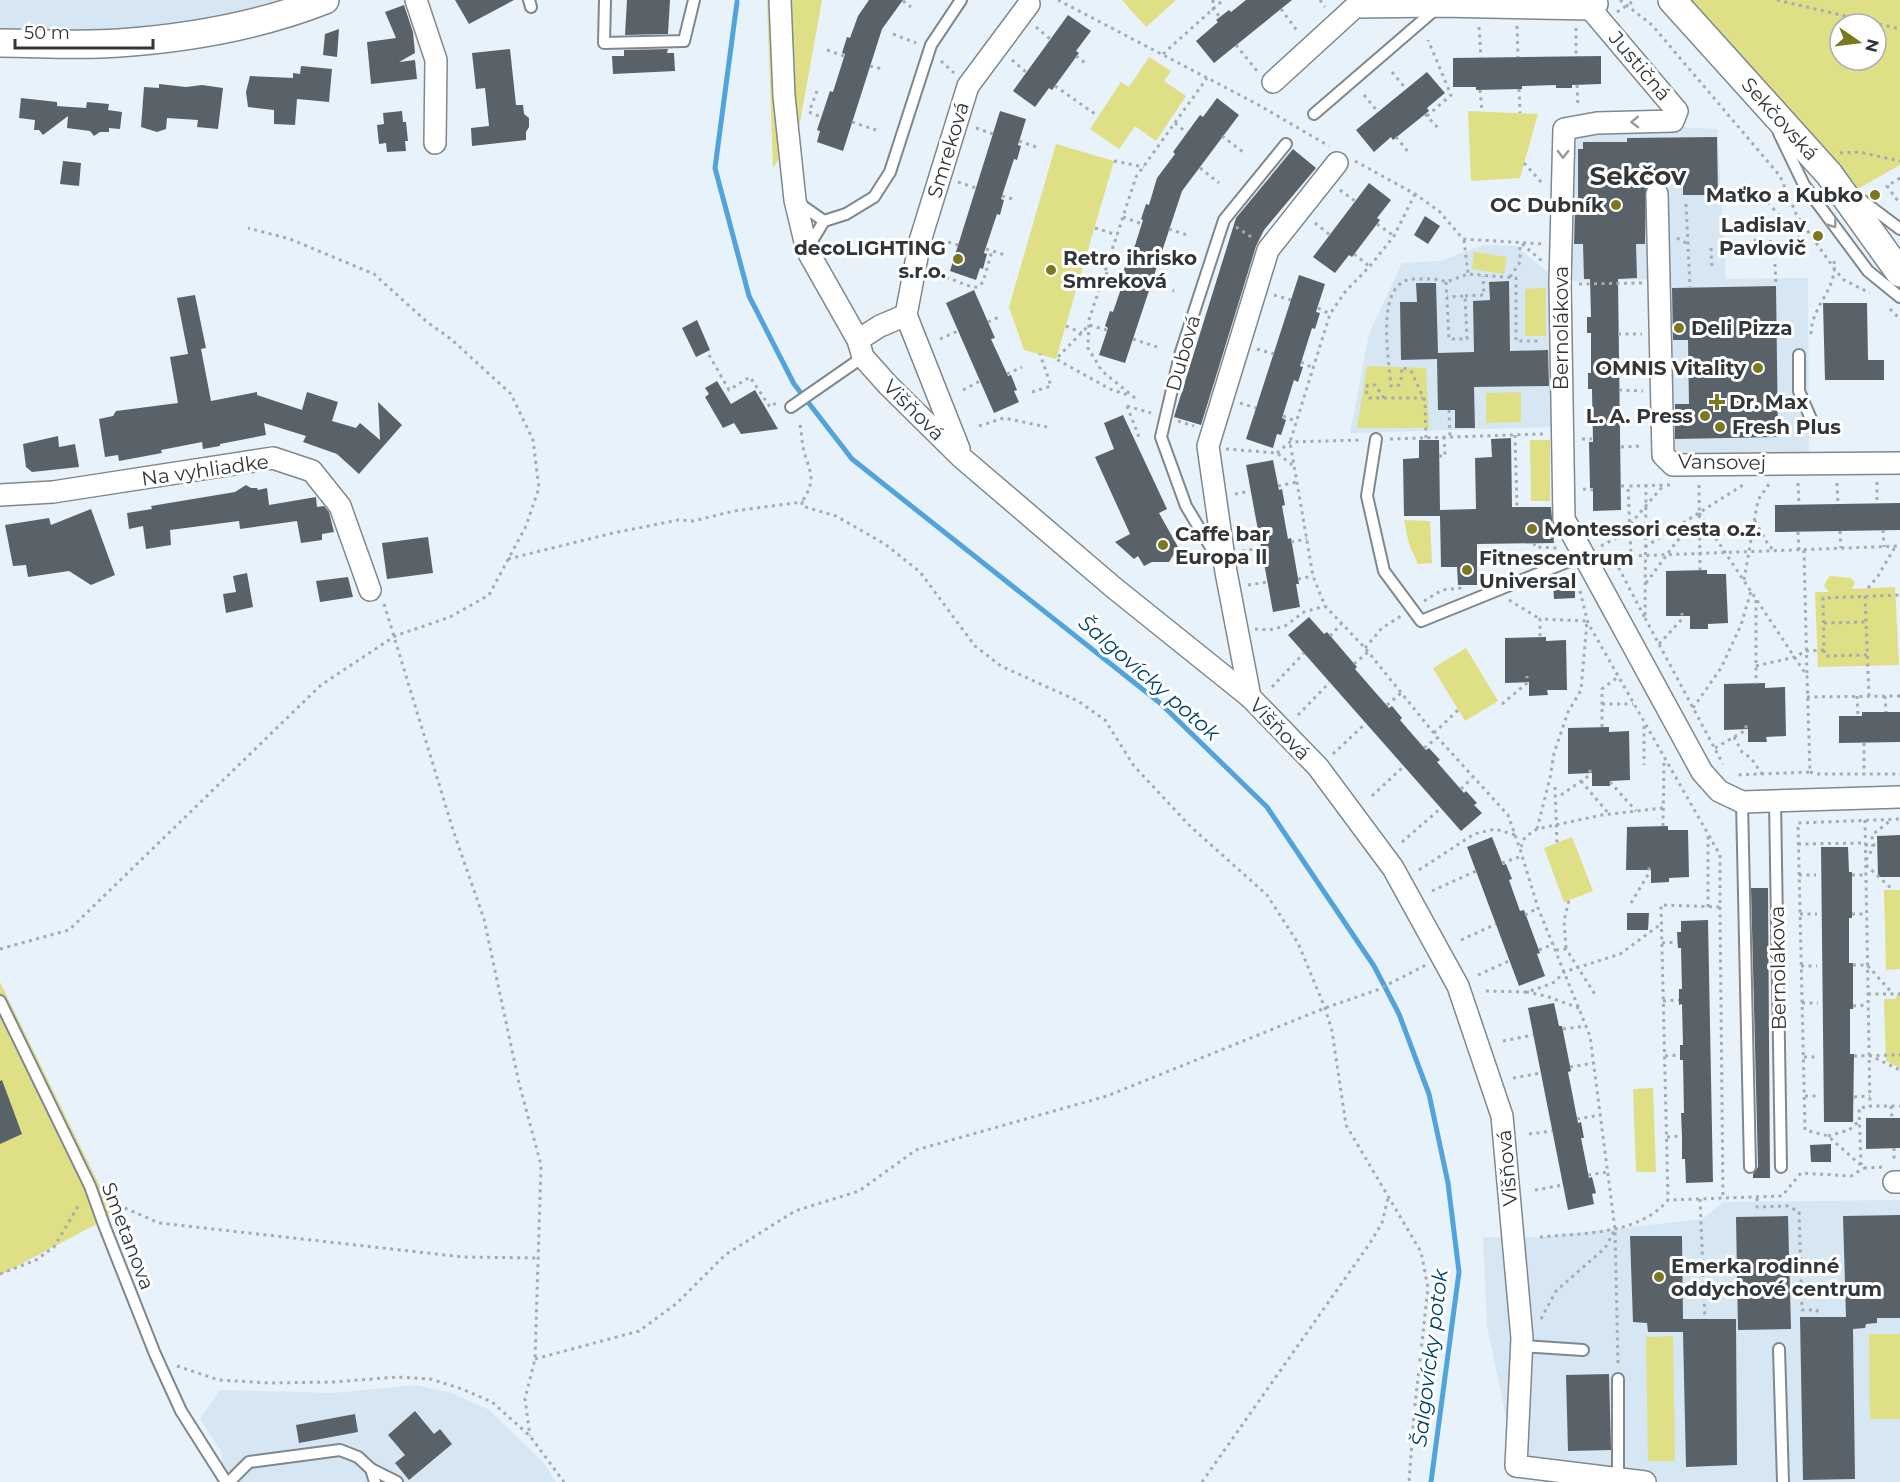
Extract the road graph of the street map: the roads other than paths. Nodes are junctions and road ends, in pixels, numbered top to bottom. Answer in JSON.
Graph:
{"nodes":[{"id":1,"x":325,"y":0,"type":"edge"},
{"id":2,"x":416,"y":0,"type":"edge"},
{"id":3,"x":605,"y":0,"type":"edge"},
{"id":4,"x":694,"y":0,"type":"edge"},
{"id":5,"x":780,"y":0,"type":"edge"},
{"id":6,"x":961,"y":0,"type":"edge"},
{"id":7,"x":1672,"y":0,"type":"edge"},
{"id":8,"x":1029,"y":4,"type":"dead end"},
{"id":9,"x":1440,"y":6,"type":"junction"},
{"id":10,"x":1593,"y":9,"type":"edge"},
{"id":11,"x":0,"y":43,"type":"edge"},
{"id":12,"x":1265,"y":77,"type":"road end"},
{"id":13,"x":1763,"y":100,"type":"junction"},
{"id":14,"x":1314,"y":114,"type":"dead end"},
{"id":15,"x":1597,"y":123,"type":"joint"},
{"id":16,"x":435,"y":142,"type":"dead end"},
{"id":17,"x":1286,"y":144,"type":"dead end"},
{"id":18,"x":1341,"y":157,"type":"road end"},
{"id":19,"x":1822,"y":166,"type":"junction"},
{"id":20,"x":1657,"y":194,"type":"dead end"},
{"id":21,"x":795,"y":200,"type":"junction"},
{"id":22,"x":824,"y":221,"type":"junction"},
{"id":23,"x":1900,"y":230,"type":"edge"},
{"id":24,"x":807,"y":250,"type":"junction"},
{"id":25,"x":1900,"y":273,"type":"edge"},
{"id":26,"x":1900,"y":297,"type":"edge"},
{"id":27,"x":906,"y":315,"type":"junction"},
{"id":28,"x":861,"y":348,"type":"junction"},
{"id":29,"x":1799,"y":355,"type":"dead end"},
{"id":30,"x":791,"y":407,"type":"dead end"},
{"id":31,"x":1811,"y":419,"type":"dead end"},
{"id":32,"x":1376,"y":439,"type":"road end"},
{"id":33,"x":962,"y":458,"type":"junction"},
{"id":34,"x":1900,"y":463,"type":"edge"},
{"id":35,"x":0,"y":495,"type":"edge"},
{"id":36,"x":1589,"y":552,"type":"junction"},
{"id":37,"x":1226,"y":572,"type":"junction"},
{"id":38,"x":370,"y":590,"type":"road end"},
{"id":39,"x":1250,"y":697,"type":"junction"},
{"id":40,"x":1900,"y":797,"type":"edge"},
{"id":41,"x":1742,"y":801,"type":"junction"},
{"id":42,"x":1775,"y":801,"type":"junction"},
{"id":43,"x":0,"y":1001,"type":"edge"},
{"id":44,"x":1750,"y":1167,"type":"dead end"},
{"id":45,"x":1781,"y":1167,"type":"dead end"},
{"id":46,"x":1522,"y":1346,"type":"junction"},
{"id":47,"x":1779,"y":1349,"type":"dead end"},
{"id":48,"x":1583,"y":1350,"type":"dead end"},
{"id":49,"x":1618,"y":1379,"type":"road end"},
{"id":50,"x":371,"y":1469,"type":"junction"},
{"id":51,"x":1618,"y":1479,"type":"junction"},
{"id":52,"x":228,"y":1482,"type":"edge"},
{"id":53,"x":375,"y":1482,"type":"edge"},
{"id":54,"x":397,"y":1482,"type":"edge"},
{"id":55,"x":1645,"y":1482,"type":"edge"},
{"id":56,"x":1783,"y":1482,"type":"edge"}],
"edges":[{"from":1,"to":11,"type":"street"},
{"from":2,"to":16,"type":"street"},
{"from":3,"to":4,"type":"lane"},
{"from":5,"to":21,"type":"street","name":"Višňová"},
{"from":6,"to":22,"type":"lane"},
{"from":7,"to":13,"type":"street","name":"Sekčovská"},
{"from":8,"to":27,"type":"street","name":"Smreková"},
{"from":9,"to":10,"type":"street"},
{"from":9,"to":12,"type":"street"},
{"from":9,"to":14,"type":"lane"},
{"from":10,"to":15,"type":"street","name":"Justičná","one_way":true},
{"from":13,"to":19,"type":"street","name":"Sekčovská"},
{"from":13,"to":26,"type":"lane","one_way":true},
{"from":15,"to":36,"type":"street","name":"Bernolákova","one_way":true},
{"from":17,"to":37,"type":"lane","name":"Dubová"},
{"from":18,"to":37,"type":"street","name":"Dubová"},
{"from":19,"to":23,"type":"lane"},
{"from":19,"to":25,"type":"street","name":"Sekčovská"},
{"from":20,"to":34,"type":"street","name":"Vansovej"},
{"from":21,"to":22,"type":"lane"},
{"from":21,"to":24,"type":"street","name":"Višňová"},
{"from":22,"to":24,"type":"lane"},
{"from":24,"to":28,"type":"street","name":"Višňová"},
{"from":27,"to":28,"type":"street"},
{"from":27,"to":33,"type":"street"},
{"from":28,"to":30,"type":"lane"},
{"from":28,"to":33,"type":"street","name":"Višňová"},
{"from":29,"to":31,"type":"lane"},
{"from":32,"to":36,"type":"lane"},
{"from":33,"to":39,"type":"street","name":"Višňová"},
{"from":35,"to":38,"type":"street","name":"Na vyhliadke"},
{"from":36,"to":41,"type":"street","name":"Bernolákova"},
{"from":37,"to":39,"type":"street","name":"Dubová"},
{"from":39,"to":46,"type":"street","name":"Višňová"},
{"from":40,"to":42,"type":"street"},
{"from":41,"to":42,"type":"street","name":"Bernolákova"},
{"from":41,"to":44,"type":"lane","name":"Bernolákova"},
{"from":42,"to":45,"type":"lane","name":"Bernolákova"},
{"from":43,"to":52,"type":"lane","name":"Smetanova"},
{"from":46,"to":48,"type":"lane"},
{"from":46,"to":51,"type":"street","name":"Višňová"},
{"from":47,"to":56,"type":"lane"},
{"from":49,"to":51,"type":"lane"},
{"from":50,"to":52,"type":"lane","name":"Smetanova"},
{"from":50,"to":53,"type":"lane"},
{"from":50,"to":54,"type":"lane","name":"Smetanova"},
{"from":51,"to":55,"type":"street","name":"Višňová"}]}
